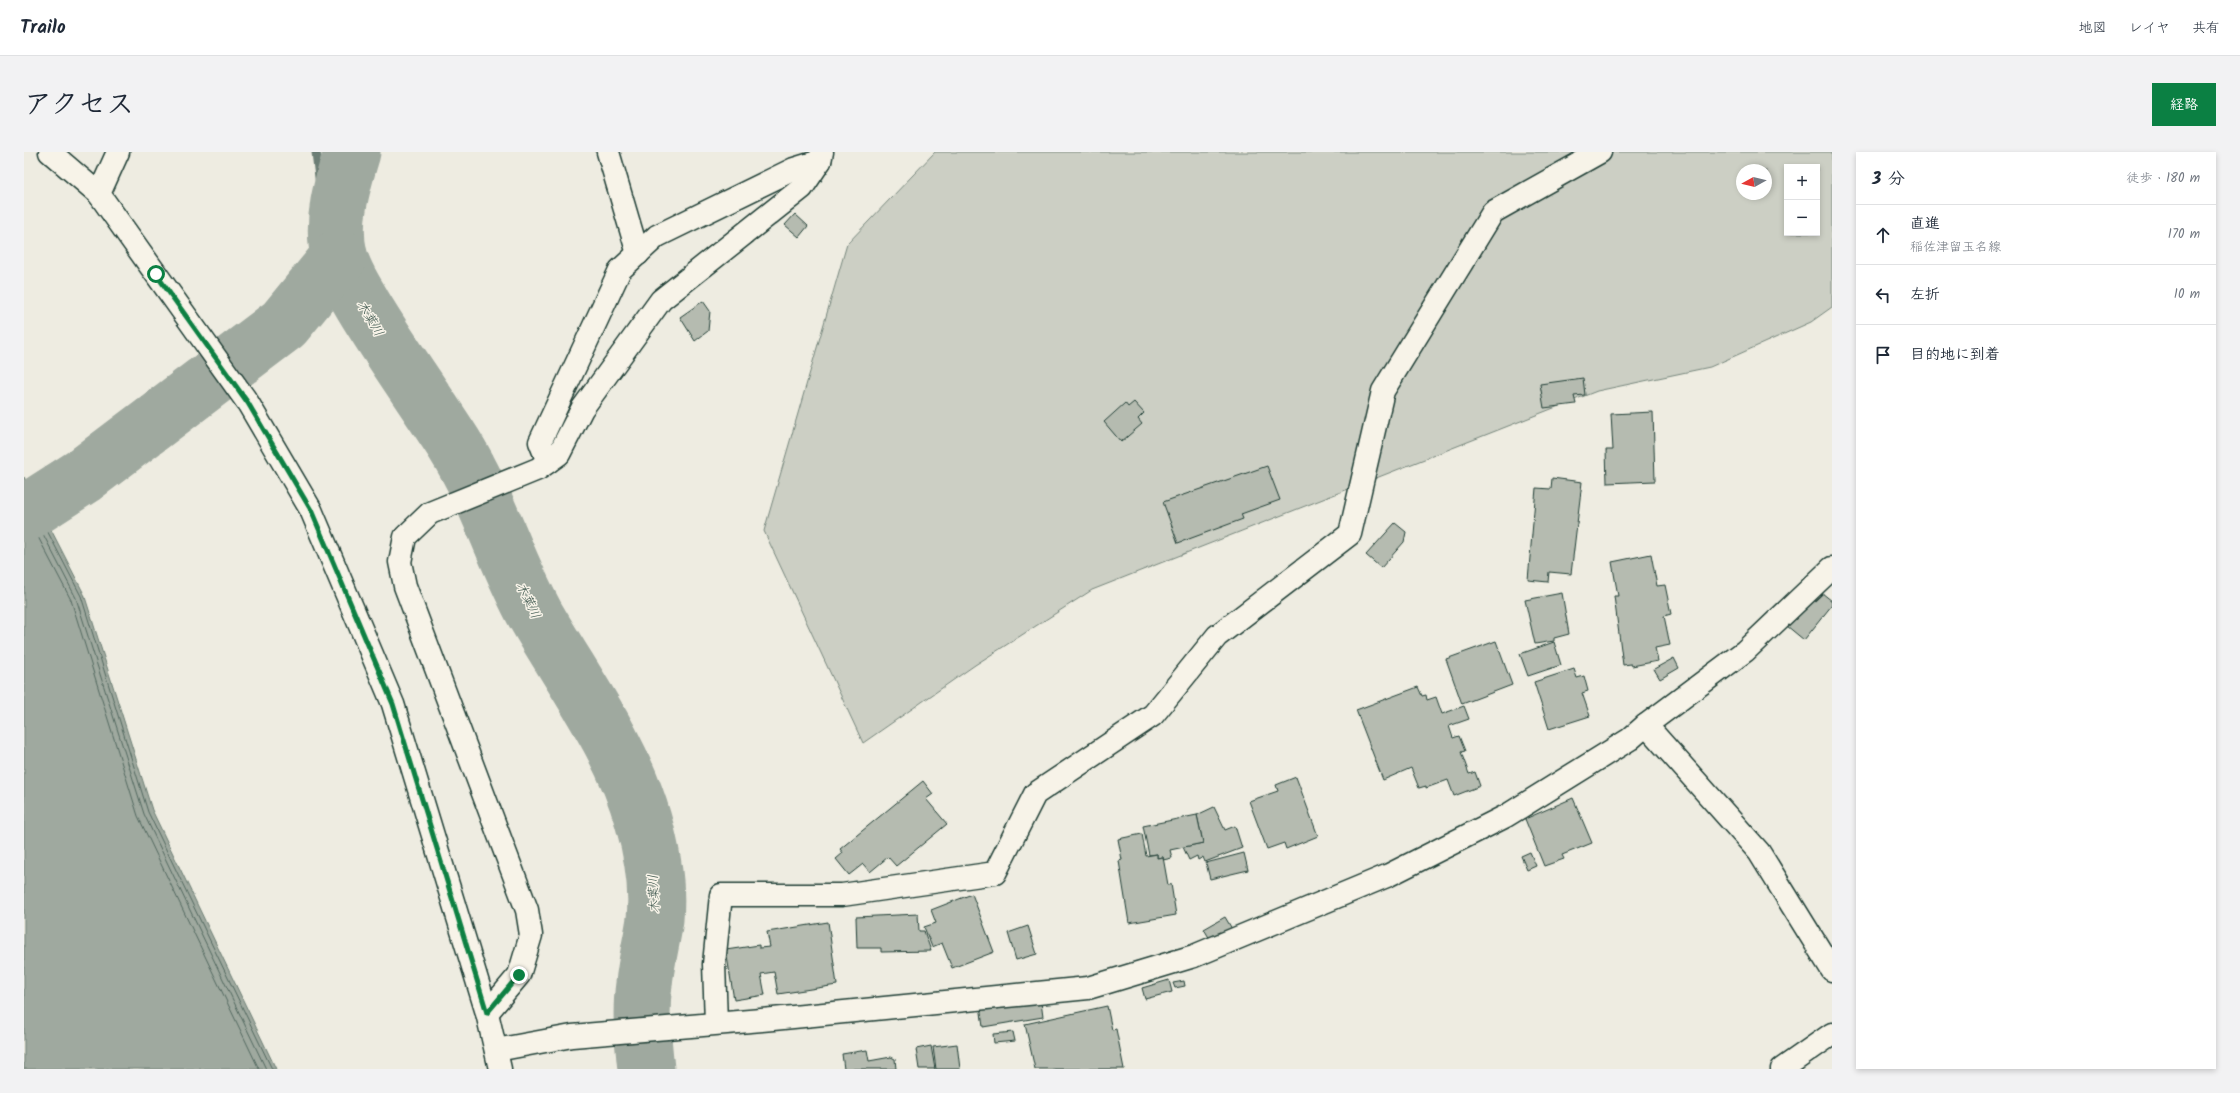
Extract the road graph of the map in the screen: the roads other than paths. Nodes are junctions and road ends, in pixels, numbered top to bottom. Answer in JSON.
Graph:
{"nodes":[{"id":1,"x":50,"y":152,"type":"edge"},
{"id":2,"x":118,"y":152,"type":"edge"},
{"id":3,"x":608,"y":152,"type":"edge"},
{"id":4,"x":1600,"y":152,"type":"edge"},
{"id":5,"x":821,"y":156,"type":"edge"},
{"id":6,"x":99,"y":194,"type":"junction"},
{"id":7,"x":638,"y":254,"type":"junction"},
{"id":8,"x":543,"y":465,"type":"junction"},
{"id":9,"x":1832,"y":568,"type":"edge"},
{"id":10,"x":1646,"y":725,"type":"junction"},
{"id":11,"x":1832,"y":970,"type":"edge"},
{"id":12,"x":487,"y":1013,"type":"junction"},
{"id":13,"x":716,"y":1023,"type":"junction"},
{"id":14,"x":1832,"y":1034,"type":"edge"},
{"id":15,"x":498,"y":1059,"type":"edge"},
{"id":16,"x":1782,"y":1069,"type":"edge"}],
"edges":[{"from":1,"to":6,"type":"street"},
{"from":2,"to":6,"type":"street"},
{"from":3,"to":7,"type":"street"},
{"from":4,"to":13,"type":"street"},
{"from":5,"to":7,"type":"street"},
{"from":5,"to":8,"type":"street"},
{"from":6,"to":12,"type":"street"},
{"from":7,"to":8,"type":"street"},
{"from":8,"to":12,"type":"street"},
{"from":9,"to":10,"type":"street"},
{"from":10,"to":11,"type":"street"},
{"from":10,"to":13,"type":"street"},
{"from":12,"to":15,"type":"street"},
{"from":13,"to":15,"type":"street"},
{"from":14,"to":16,"type":"street"}]}
